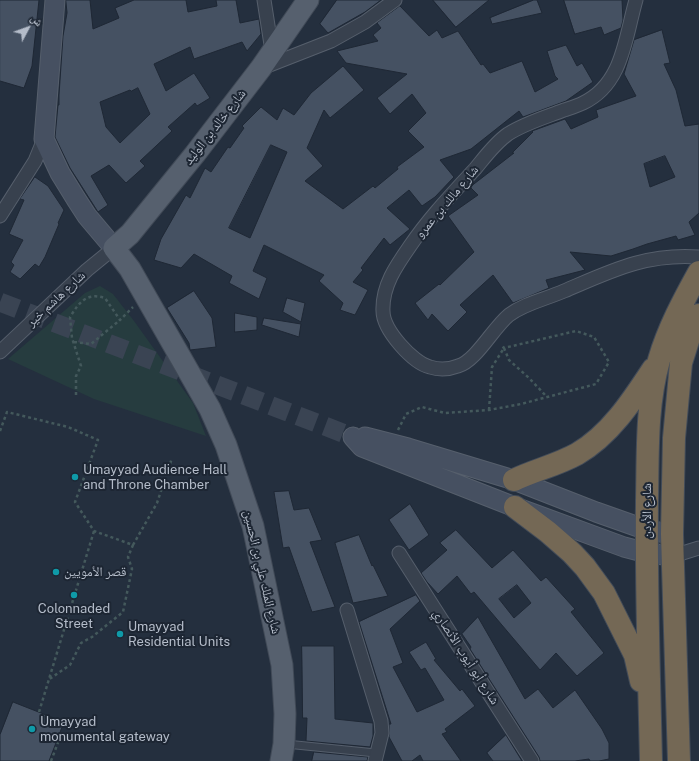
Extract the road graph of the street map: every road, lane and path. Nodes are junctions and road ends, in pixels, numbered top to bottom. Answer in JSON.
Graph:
{"nodes":[{"id":1,"x":55,"y":0,"type":"edge"},
{"id":2,"x":264,"y":0,"type":"edge"},
{"id":3,"x":308,"y":0,"type":"edge"},
{"id":4,"x":395,"y":0,"type":"edge"},
{"id":5,"x":636,"y":0,"type":"edge"},
{"id":6,"x":266,"y":60,"type":"junction"},
{"id":7,"x":44,"y":139,"type":"junction"},
{"id":8,"x":0,"y":216,"type":"edge"},
{"id":9,"x":114,"y":248,"type":"junction"},
{"id":10,"x":699,"y":257,"type":"edge"},
{"id":11,"x":699,"y":272,"type":"edge"},
{"id":12,"x":145,"y":296,"type":"junction"},
{"id":13,"x":699,"y":315,"type":"edge"},
{"id":14,"x":120,"y":320,"type":"junction"},
{"id":15,"x":489,"y":336,"type":"junction"},
{"id":16,"x":74,"y":342,"type":"junction"},
{"id":17,"x":504,"y":348,"type":"junction"},
{"id":18,"x":0,"y":352,"type":"edge"},
{"id":19,"x":659,"y":360,"type":"junction"},
{"id":20,"x":76,"y":395,"type":"dead end"},
{"id":21,"x":547,"y":397,"type":"junction"},
{"id":22,"x":489,"y":410,"type":"junction"},
{"id":23,"x":0,"y":431,"type":"edge"},
{"id":24,"x":390,"y":444,"type":"junction"},
{"id":25,"x":172,"y":458,"type":"dead end"},
{"id":26,"x":514,"y":480,"type":"junction"},
{"id":27,"x":515,"y":507,"type":"junction"},
{"id":28,"x":647,"y":530,"type":"junction"},
{"id":29,"x":94,"y":531,"type":"junction"},
{"id":30,"x":672,"y":534,"type":"junction"},
{"id":31,"x":133,"y":545,"type":"junction"},
{"id":32,"x":699,"y":548,"type":"edge"},
{"id":33,"x":399,"y":553,"type":"dead end"},
{"id":34,"x":647,"y":554,"type":"junction"},
{"id":35,"x":673,"y":556,"type":"junction"},
{"id":36,"x":347,"y":610,"type":"dead end"},
{"id":37,"x":48,"y":680,"type":"junction"},
{"id":38,"x":38,"y":712,"type":"dead end"},
{"id":39,"x":650,"y":723,"type":"junction"},
{"id":40,"x":59,"y":740,"type":"dead end"},
{"id":41,"x":282,"y":752,"type":"edge"},
{"id":42,"x":376,"y":757,"type":"edge"},
{"id":43,"x":51,"y":761,"type":"edge"},
{"id":44,"x":532,"y":761,"type":"edge"},
{"id":45,"x":651,"y":761,"type":"edge"},
{"id":46,"x":680,"y":761,"type":"edge"}],
"edges":[{"from":1,"to":7,"type":"main road"},
{"from":2,"to":6,"type":"street"},
{"from":3,"to":6,"type":"main road","name":"شارع خالد بن الوليد"},
{"from":4,"to":6,"type":"street"},
{"from":5,"to":15,"type":"street","name":"شارع مالك بن عمرو"},
{"from":6,"to":9,"type":"main road","name":"شارع خالد بن الوليد"},
{"from":7,"to":8,"type":"street"},
{"from":7,"to":9,"type":"main road"},
{"from":9,"to":12,"type":"main road","name":"شارع الملك علي بن الحسين"},
{"from":9,"to":18,"type":"street","name":"شارع هاشم خير"},
{"from":10,"to":15,"type":"street","name":"شارع مالك بن عمرو"},
{"from":11,"to":19,"type":"highway","name":"شارع الأردن"},
{"from":12,"to":14,"type":"path"},
{"from":12,"to":41,"type":"main road","name":"شارع الملك علي بن الحسين"},
{"from":13,"to":30,"type":"highway","name":"شارع الأردن"},
{"from":14,"to":16,"type":"path"},
{"from":14,"to":16,"type":"path"},
{"from":15,"to":17,"type":"path"},
{"from":16,"to":20,"type":"path"},
{"from":17,"to":21,"type":"path"},
{"from":17,"to":21,"type":"path"},
{"from":17,"to":22,"type":"path"},
{"from":19,"to":26,"type":"highway"},
{"from":19,"to":28,"type":"highway","name":"شارع الأردن"},
{"from":21,"to":22,"type":"path"},
{"from":22,"to":24,"type":"path"},
{"from":23,"to":29,"type":"path"},
{"from":24,"to":26,"type":"main road"},
{"from":24,"to":27,"type":"main road"},
{"from":25,"to":31,"type":"path"},
{"from":26,"to":28,"type":"main road"},
{"from":27,"to":34,"type":"main road"},
{"from":27,"to":39,"type":"highway"},
{"from":28,"to":30,"type":"main road"},
{"from":28,"to":34,"type":"highway","name":"شارع الأردن"},
{"from":29,"to":31,"type":"path"},
{"from":29,"to":37,"type":"path"},
{"from":30,"to":35,"type":"highway","name":"شارع الأردن"},
{"from":31,"to":37,"type":"path"},
{"from":32,"to":35,"type":"street"},
{"from":33,"to":44,"type":"street","name":"شارع أبو أيوب الأنصاري"},
{"from":34,"to":35,"type":"main road"},
{"from":34,"to":39,"type":"highway","name":"شارع الأردن"},
{"from":35,"to":46,"type":"highway","name":"شارع الأردن"},
{"from":36,"to":42,"type":"street"},
{"from":37,"to":38,"type":"path"},
{"from":39,"to":45,"type":"highway","name":"شارع الأردن"},
{"from":40,"to":43,"type":"path"},
{"from":41,"to":42,"type":"lane"}]}
